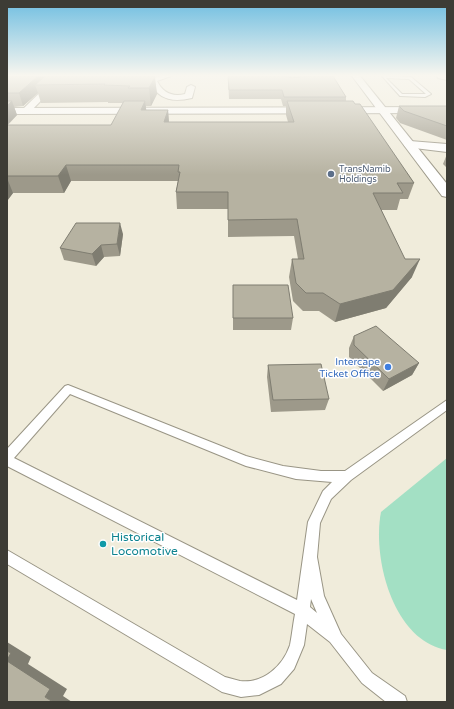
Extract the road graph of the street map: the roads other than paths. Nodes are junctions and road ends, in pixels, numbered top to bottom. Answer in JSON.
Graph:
{"nodes":[{"id":1,"x":447,"y":110,"type":"edge"},
{"id":2,"x":7,"y":111,"type":"edge"},
{"id":3,"x":26,"y":111,"type":"joint"},
{"id":4,"x":382,"y":111,"type":"junction"},
{"id":5,"x":410,"y":145,"type":"junction"},
{"id":6,"x":447,"y":148,"type":"edge"},
{"id":7,"x":447,"y":193,"type":"edge"},
{"id":8,"x":447,"y":404,"type":"edge"},
{"id":9,"x":7,"y":458,"type":"edge"},
{"id":10,"x":347,"y":476,"type":"junction"},
{"id":11,"x":7,"y":557,"type":"edge"},
{"id":12,"x":310,"y":557,"type":"junction"},
{"id":13,"x":302,"y":610,"type":"junction"},
{"id":14,"x":336,"y":639,"type":"junction"},
{"id":15,"x":399,"y":702,"type":"edge"}],
"edges":[{"from":1,"to":4,"type":"main road"},
{"from":2,"to":3,"type":"main road"},
{"from":3,"to":4,"type":"main road"},
{"from":4,"to":5,"type":"main road"},
{"from":5,"to":6,"type":"main road"},
{"from":5,"to":7,"type":"main road"},
{"from":8,"to":10,"type":"lane"},
{"from":9,"to":10,"type":"lane"},
{"from":9,"to":13,"type":"lane"},
{"from":10,"to":12,"type":"lane"},
{"from":11,"to":13,"type":"lane"},
{"from":12,"to":13,"type":"lane"},
{"from":12,"to":14,"type":"lane"},
{"from":13,"to":14,"type":"lane"},
{"from":14,"to":15,"type":"lane"}]}
